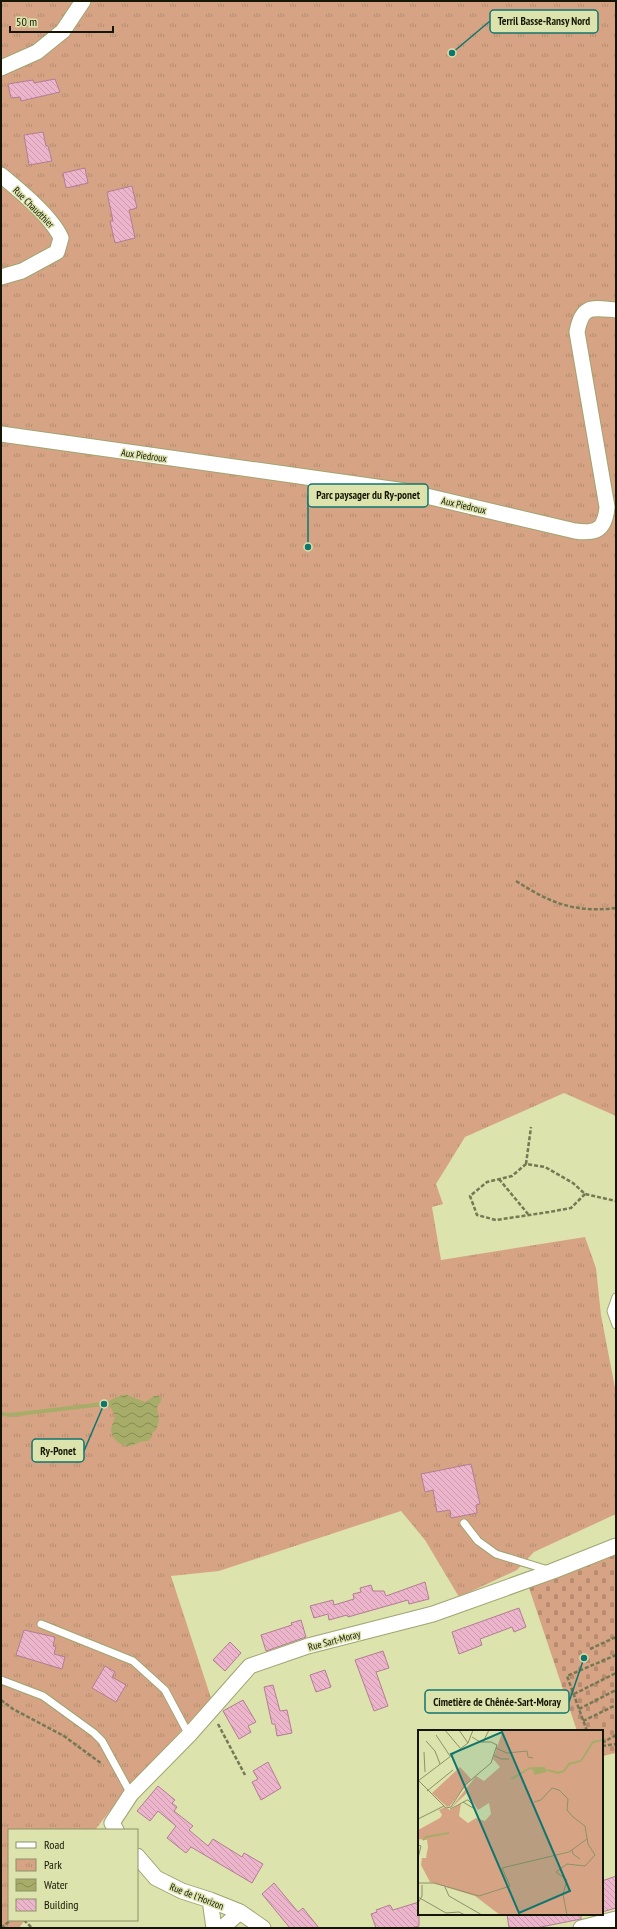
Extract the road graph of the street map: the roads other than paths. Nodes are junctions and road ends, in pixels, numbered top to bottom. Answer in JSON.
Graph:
{"nodes":[{"id":1,"x":83,"y":1,"type":"edge"},
{"id":2,"x":1,"y":68,"type":"edge"},
{"id":3,"x":1,"y":175,"type":"edge"},
{"id":4,"x":1,"y":277,"type":"edge"},
{"id":5,"x":616,"y":310,"type":"edge"},
{"id":6,"x":1,"y":434,"type":"edge"},
{"id":7,"x":616,"y":1297,"type":"edge"},
{"id":8,"x":616,"y":1325,"type":"edge"},
{"id":9,"x":464,"y":1523,"type":"dead end"},
{"id":10,"x":616,"y":1546,"type":"edge"},
{"id":11,"x":553,"y":1571,"type":"junction"},
{"id":12,"x":41,"y":1624,"type":"dead end"},
{"id":13,"x":1,"y":1680,"type":"edge"},
{"id":14,"x":189,"y":1735,"type":"junction"},
{"id":15,"x":131,"y":1794,"type":"junction"},
{"id":16,"x":114,"y":1827,"type":"edge"},
{"id":17,"x":138,"y":1857,"type":"edge"},
{"id":18,"x":210,"y":1900,"type":"junction"},
{"id":19,"x":240,"y":1912,"type":"junction"},
{"id":20,"x":616,"y":1919,"type":"edge"},
{"id":21,"x":214,"y":1928,"type":"edge"},
{"id":22,"x":222,"y":1928,"type":"edge"},
{"id":23,"x":263,"y":1928,"type":"edge"},
{"id":24,"x":581,"y":1928,"type":"edge"}],
"edges":[{"from":1,"to":2,"type":"street"},
{"from":3,"to":4,"type":"street","name":"Rue Chaudthier"},
{"from":5,"to":6,"type":"street","name":"Aux Piedroux"},
{"from":7,"to":8,"type":"lane"},
{"from":9,"to":11,"type":"lane"},
{"from":10,"to":11,"type":"street","name":"Rue Sart-Moray"},
{"from":11,"to":14,"type":"street","name":"Rue Sart-Moray"},
{"from":12,"to":14,"type":"lane"},
{"from":13,"to":15,"type":"lane"},
{"from":14,"to":15,"type":"street","name":"Rue Sart-Moray"},
{"from":15,"to":16,"type":"street","name":"Rue Sart-Moray"},
{"from":17,"to":18,"type":"street","name":"Rue de l'Horizon"},
{"from":18,"to":19,"type":"street","name":"Rue de l'Horizon"},
{"from":18,"to":21,"type":"street"},
{"from":19,"to":22,"type":"street"},
{"from":19,"to":23,"type":"street","name":"Rue de l'Horizon"},
{"from":20,"to":24,"type":"street"}]}
